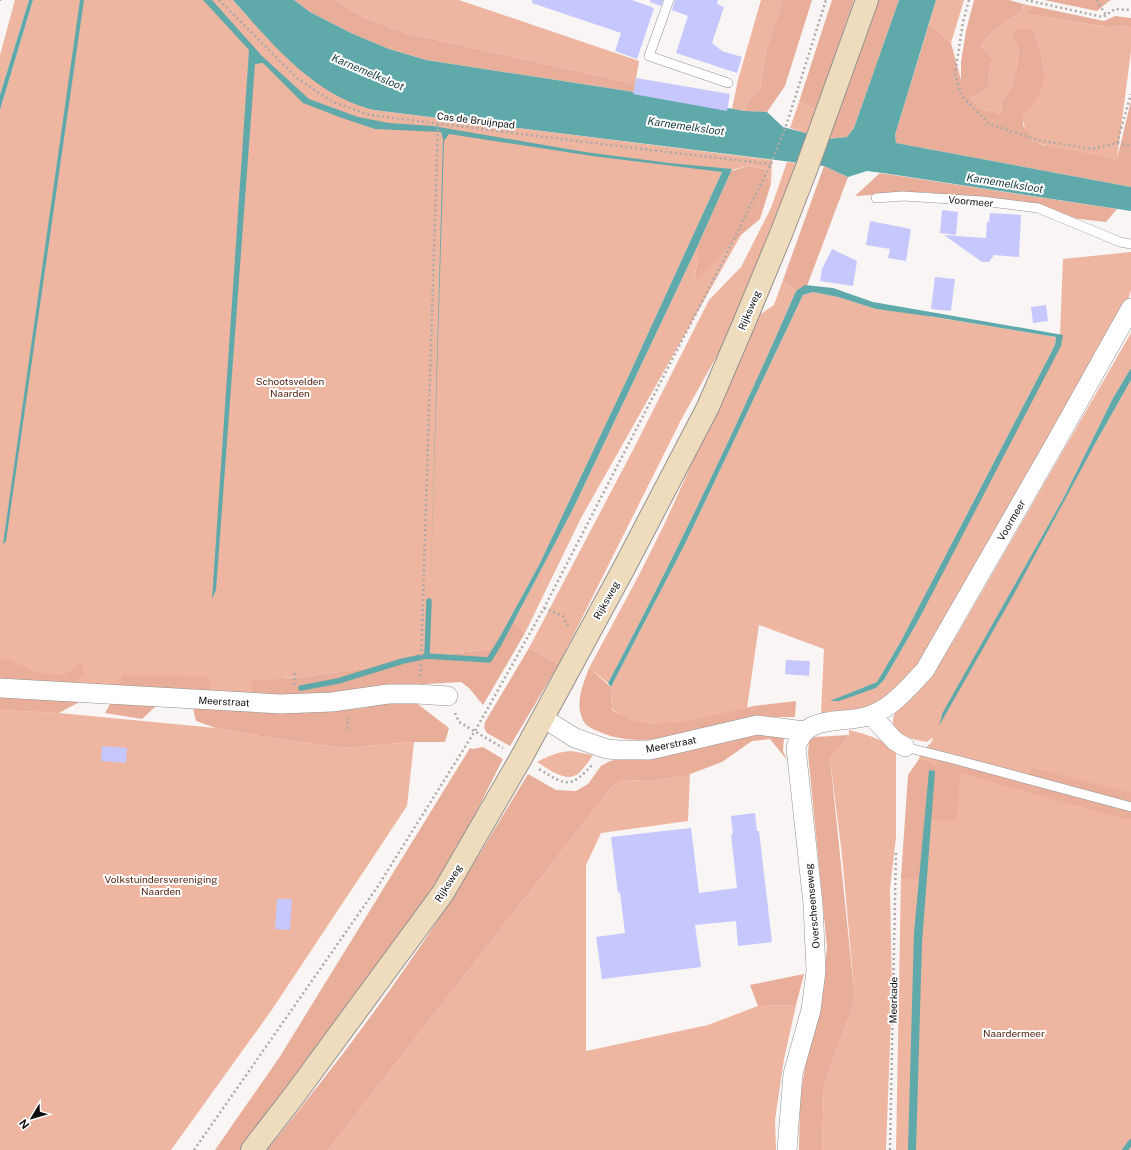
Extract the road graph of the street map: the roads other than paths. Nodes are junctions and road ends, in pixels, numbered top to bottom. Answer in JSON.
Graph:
{"nodes":[{"id":1,"x":669,"y":0,"type":"edge"},
{"id":2,"x":867,"y":0,"type":"edge"},
{"id":3,"x":728,"y":83,"type":"dead end"},
{"id":4,"x":876,"y":198,"type":"dead end"},
{"id":5,"x":1131,"y":244,"type":"edge"},
{"id":6,"x":1131,"y":308,"type":"edge"},
{"id":7,"x":0,"y":688,"type":"edge"},
{"id":8,"x":448,"y":696,"type":"dead end"},
{"id":9,"x":871,"y":715,"type":"junction"},
{"id":10,"x":543,"y":718,"type":"junction"},
{"id":11,"x":804,"y":731,"type":"junction"},
{"id":12,"x":905,"y":747,"type":"joint"},
{"id":13,"x":1131,"y":806,"type":"edge"},
{"id":14,"x":252,"y":1150,"type":"edge"},
{"id":15,"x":787,"y":1150,"type":"edge"}],
"edges":[{"from":1,"to":3,"type":"lane"},
{"from":2,"to":10,"type":"main road","name":"Rijksweg"},
{"from":4,"to":5,"type":"lane","name":"Voormeer"},
{"from":6,"to":9,"type":"street","name":"Voormeer"},
{"from":7,"to":8,"type":"street","name":"Meerstraat"},
{"from":9,"to":11,"type":"street"},
{"from":9,"to":12,"type":"street"},
{"from":10,"to":11,"type":"street","name":"Meerstraat"},
{"from":10,"to":14,"type":"main road","name":"Rijksweg"},
{"from":11,"to":15,"type":"street","name":"Overscheenseweg"},
{"from":12,"to":13,"type":"lane"}]}
